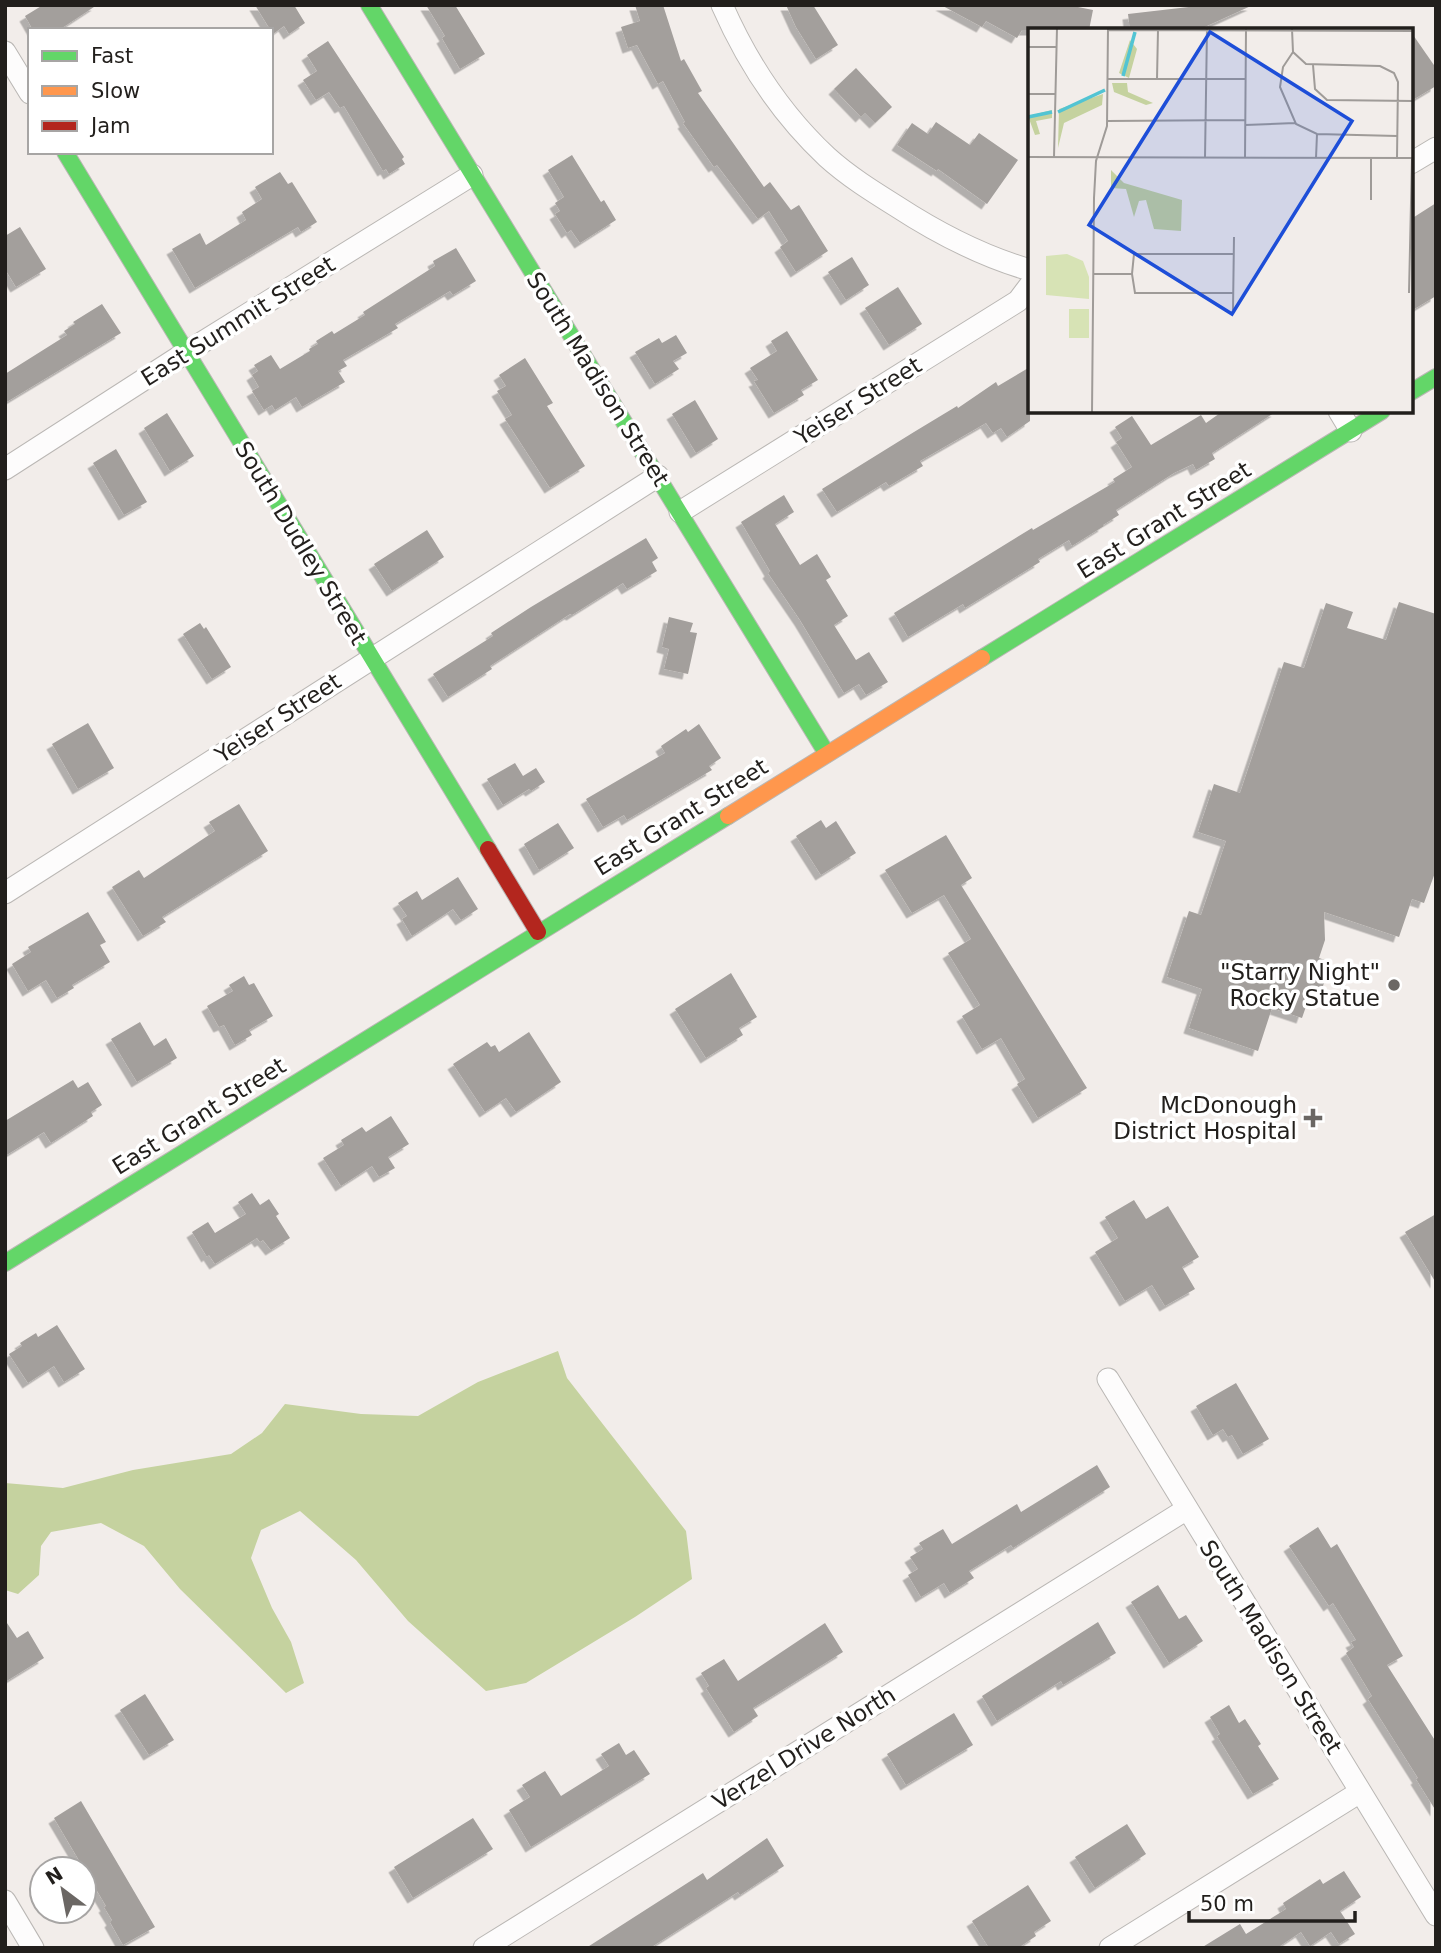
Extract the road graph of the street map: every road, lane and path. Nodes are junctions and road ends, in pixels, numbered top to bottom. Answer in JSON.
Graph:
{"nodes":[{"id":1,"x":369,"y":5,"type":"edge"},
{"id":2,"x":722,"y":5,"type":"edge"},
{"id":3,"x":5,"y":52,"type":"edge"},
{"id":4,"x":28,"y":90,"type":"edge"},
{"id":5,"x":1436,"y":148,"type":"edge"},
{"id":6,"x":66,"y":154,"type":"edge"},
{"id":7,"x":1413,"y":162,"type":"edge"},
{"id":8,"x":472,"y":175,"type":"junction"},
{"id":9,"x":1028,"y":269,"type":"edge"},
{"id":10,"x":1028,"y":288,"type":"edge"},
{"id":11,"x":185,"y":353,"type":"junction"},
{"id":12,"x":1436,"y":377,"type":"edge"},
{"id":13,"x":1413,"y":391,"type":"edge"},
{"id":14,"x":1340,"y":413,"type":"edge"},
{"id":15,"x":1379,"y":413,"type":"edge"},
{"id":16,"x":1351,"y":431,"type":"junction"},
{"id":17,"x":5,"y":469,"type":"edge"},
{"id":18,"x":658,"y":476,"type":"junction"},
{"id":19,"x":680,"y":512,"type":"junction"},
{"id":20,"x":371,"y":658,"type":"junction"},
{"id":21,"x":827,"y":754,"type":"junction"},
{"id":22,"x":5,"y":893,"type":"edge"},
{"id":23,"x":537,"y":932,"type":"junction"},
{"id":24,"x":5,"y":1263,"type":"edge"},
{"id":25,"x":1108,"y":1379,"type":"dead end"},
{"id":26,"x":1187,"y":1509,"type":"junction"},
{"id":27,"x":1360,"y":1792,"type":"junction"},
{"id":28,"x":5,"y":1901,"type":"edge"},
{"id":29,"x":1436,"y":1916,"type":"edge"},
{"id":30,"x":33,"y":1948,"type":"edge"},
{"id":31,"x":484,"y":1948,"type":"edge"},
{"id":32,"x":1110,"y":1948,"type":"edge"}],
"edges":[{"from":1,"to":8,"type":"street","name":"South Madison Street"},
{"from":2,"to":9,"type":"street"},
{"from":3,"to":4,"type":"street"},
{"from":5,"to":7,"type":"street"},
{"from":6,"to":11,"type":"street","name":"South Dudley Street"},
{"from":8,"to":11,"type":"street","name":"East Summit Street"},
{"from":8,"to":18,"type":"street","name":"South Madison Street"},
{"from":10,"to":19,"type":"street","name":"Yeiser Street"},
{"from":11,"to":17,"type":"street","name":"East Summit Street"},
{"from":11,"to":20,"type":"street","name":"South Dudley Street"},
{"from":12,"to":13,"type":"street"},
{"from":14,"to":16,"type":"street"},
{"from":15,"to":16,"type":"street","name":"East Grant Street"},
{"from":16,"to":21,"type":"street","name":"East Grant Street"},
{"from":18,"to":19,"type":"street","name":"South Madison Street"},
{"from":18,"to":20,"type":"street","name":"Yeiser Street"},
{"from":19,"to":21,"type":"street","name":"South Madison Street"},
{"from":20,"to":22,"type":"street","name":"Yeiser Street"},
{"from":20,"to":23,"type":"street","name":"South Dudley Street"},
{"from":21,"to":23,"type":"street","name":"East Grant Street"},
{"from":23,"to":24,"type":"street","name":"East Grant Street"},
{"from":25,"to":26,"type":"street","name":"South Madison Street"},
{"from":26,"to":27,"type":"street","name":"South Madison Street"},
{"from":26,"to":31,"type":"street","name":"Verzel Drive North"},
{"from":27,"to":29,"type":"street","name":"South Madison Street"},
{"from":27,"to":32,"type":"street"},
{"from":28,"to":30,"type":"street"}]}
